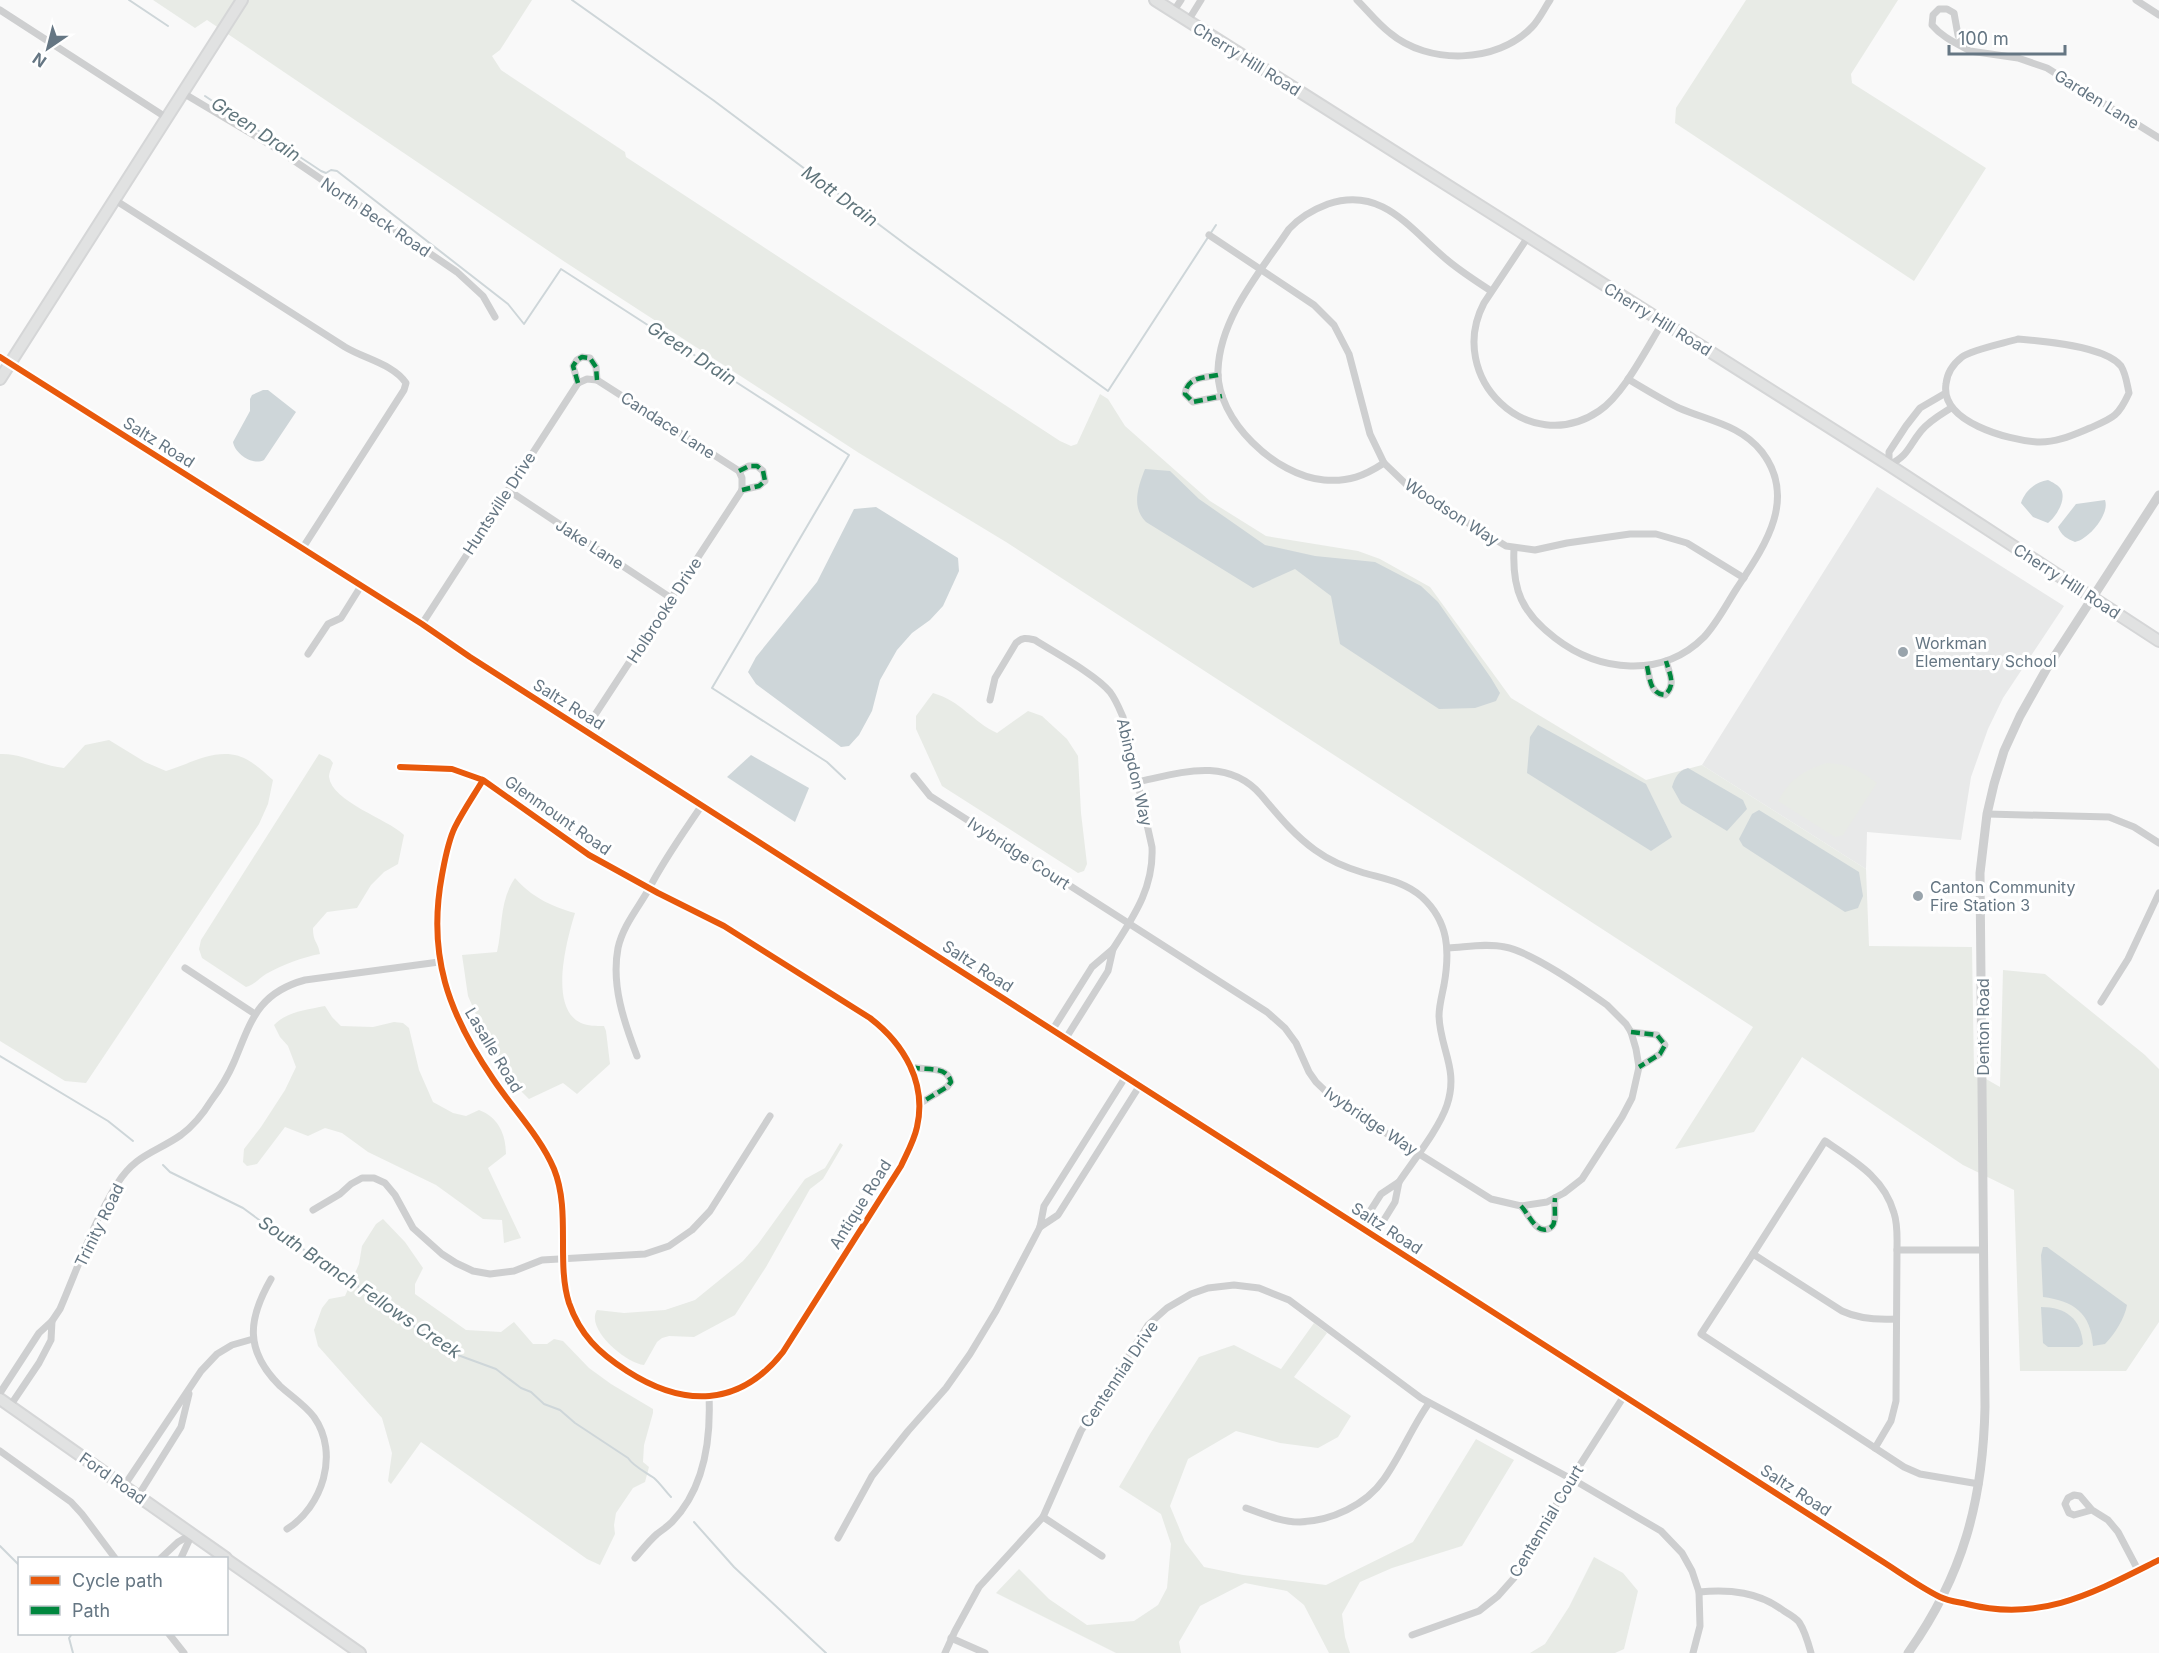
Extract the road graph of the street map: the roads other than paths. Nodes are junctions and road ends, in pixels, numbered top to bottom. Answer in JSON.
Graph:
{"nodes":[{"id":1,"x":242,"y":0,"type":"edge"},
{"id":2,"x":1155,"y":0,"type":"edge"},
{"id":3,"x":1181,"y":0,"type":"edge"},
{"id":4,"x":1201,"y":0,"type":"edge"},
{"id":5,"x":1358,"y":0,"type":"edge"},
{"id":6,"x":1550,"y":0,"type":"edge"},
{"id":7,"x":2136,"y":0,"type":"edge"},
{"id":8,"x":0,"y":10,"type":"edge"},
{"id":9,"x":1173,"y":12,"type":"junction"},
{"id":10,"x":2159,"y":15,"type":"edge"},
{"id":11,"x":1188,"y":21,"type":"junction"},
{"id":12,"x":1963,"y":47,"type":"junction"},
{"id":13,"x":183,"y":93,"type":"junction"},
{"id":14,"x":167,"y":118,"type":"junction"},
{"id":15,"x":2159,"y":138,"type":"edge"},
{"id":16,"x":115,"y":200,"type":"junction"},
{"id":17,"x":1209,"y":235,"type":"dead end"},
{"id":18,"x":1528,"y":237,"type":"junction"},
{"id":19,"x":1261,"y":270,"type":"junction"},
{"id":20,"x":1491,"y":291,"type":"junction"},
{"id":21,"x":495,"y":317,"type":"dead end"},
{"id":22,"x":1663,"y":322,"type":"junction"},
{"id":23,"x":0,"y":357,"type":"edge"},
{"id":24,"x":10,"y":364,"type":"junction"},
{"id":25,"x":1218,"y":375,"type":"junction"},
{"id":26,"x":0,"y":379,"type":"edge"},
{"id":27,"x":1628,"y":379,"type":"junction"},
{"id":28,"x":597,"y":380,"type":"junction"},
{"id":29,"x":578,"y":383,"type":"junction"},
{"id":30,"x":1944,"y":394,"type":"junction"},
{"id":31,"x":1222,"y":396,"type":"junction"},
{"id":32,"x":1951,"y":408,"type":"junction"},
{"id":33,"x":1384,"y":463,"type":"junction"},
{"id":34,"x":1889,"y":465,"type":"junction"},
{"id":35,"x":739,"y":471,"type":"junction"},
{"id":36,"x":508,"y":490,"type":"junction"},
{"id":37,"x":742,"y":490,"type":"junction"},
{"id":38,"x":2159,"y":495,"type":"edge"},
{"id":39,"x":302,"y":549,"type":"junction"},
{"id":40,"x":1514,"y":549,"type":"junction"},
{"id":41,"x":1743,"y":578,"type":"junction"},
{"id":42,"x":361,"y":586,"type":"junction"},
{"id":43,"x":671,"y":598,"type":"junction"},
{"id":44,"x":2094,"y":598,"type":"junction"},
{"id":45,"x":422,"y":624,"type":"junction"},
{"id":46,"x":2159,"y":640,"type":"edge"},
{"id":47,"x":308,"y":654,"type":"dead end"},
{"id":48,"x":1666,"y":661,"type":"junction"},
{"id":49,"x":1647,"y":666,"type":"junction"},
{"id":50,"x":990,"y":700,"type":"dead end"},
{"id":51,"x":585,"y":730,"type":"junction"},
{"id":52,"x":400,"y":767,"type":"dead end"},
{"id":53,"x":914,"y":776,"type":"dead end"},
{"id":54,"x":483,"y":780,"type":"junction"},
{"id":55,"x":1137,"y":782,"type":"junction"},
{"id":56,"x":702,"y":805,"type":"junction"},
{"id":57,"x":1987,"y":814,"type":"junction"},
{"id":58,"x":2159,"y":843,"type":"edge"},
{"id":59,"x":649,"y":888,"type":"junction"},
{"id":60,"x":2159,"y":893,"type":"edge"},
{"id":61,"x":1129,"y":925,"type":"junction"},
{"id":62,"x":1448,"y":948,"type":"junction"},
{"id":63,"x":1113,"y":949,"type":"junction"},
{"id":64,"x":439,"y":962,"type":"junction"},
{"id":65,"x":185,"y":968,"type":"dead end"},
{"id":66,"x":2101,"y":1002,"type":"dead end"},
{"id":67,"x":255,"y":1014,"type":"junction"},
{"id":68,"x":1053,"y":1029,"type":"junction"},
{"id":69,"x":1631,"y":1032,"type":"junction"},
{"id":70,"x":1066,"y":1038,"type":"junction"},
{"id":71,"x":637,"y":1056,"type":"dead end"},
{"id":72,"x":911,"y":1067,"type":"junction"},
{"id":73,"x":1639,"y":1067,"type":"junction"},
{"id":74,"x":1126,"y":1076,"type":"junction"},
{"id":75,"x":1140,"y":1085,"type":"junction"},
{"id":76,"x":919,"y":1104,"type":"junction"},
{"id":77,"x":770,"y":1116,"type":"dead end"},
{"id":78,"x":1418,"y":1154,"type":"junction"},
{"id":79,"x":1065,"y":1173,"type":"junction"},
{"id":80,"x":1079,"y":1182,"type":"junction"},
{"id":81,"x":1399,"y":1182,"type":"junction"},
{"id":82,"x":1555,"y":1198,"type":"junction"},
{"id":83,"x":1521,"y":1206,"type":"junction"},
{"id":84,"x":313,"y":1209,"type":"dead end"},
{"id":85,"x":1040,"y":1227,"type":"junction"},
{"id":86,"x":1360,"y":1227,"type":"junction"},
{"id":87,"x":1374,"y":1236,"type":"junction"},
{"id":88,"x":1897,"y":1250,"type":"junction"},
{"id":89,"x":1984,"y":1250,"type":"junction"},
{"id":90,"x":1753,"y":1254,"type":"junction"},
{"id":91,"x":564,"y":1260,"type":"junction"},
{"id":92,"x":272,"y":1279,"type":"dead end"},
{"id":93,"x":1896,"y":1319,"type":"junction"},
{"id":94,"x":52,"y":1321,"type":"junction"},
{"id":95,"x":253,"y":1339,"type":"junction"},
{"id":96,"x":191,"y":1387,"type":"junction"},
{"id":97,"x":0,"y":1394,"type":"edge"},
{"id":98,"x":709,"y":1396,"type":"junction"},
{"id":99,"x":1624,"y":1396,"type":"junction"},
{"id":100,"x":0,"y":1399,"type":"edge"},
{"id":101,"x":1429,"y":1403,"type":"junction"},
{"id":102,"x":10,"y":1406,"type":"junction"},
{"id":103,"x":162,"y":1430,"type":"junction"},
{"id":104,"x":175,"y":1438,"type":"junction"},
{"id":105,"x":1875,"y":1448,"type":"junction"},
{"id":106,"x":0,"y":1451,"type":"edge"},
{"id":107,"x":1571,"y":1479,"type":"junction"},
{"id":108,"x":1979,"y":1484,"type":"junction"},
{"id":109,"x":124,"y":1486,"type":"junction"},
{"id":110,"x":138,"y":1496,"type":"junction"},
{"id":111,"x":1246,"y":1508,"type":"dead end"},
{"id":112,"x":2092,"y":1510,"type":"dead end"},
{"id":113,"x":1043,"y":1517,"type":"junction"},
{"id":114,"x":286,"y":1529,"type":"dead end"},
{"id":115,"x":192,"y":1534,"type":"junction"},
{"id":116,"x":838,"y":1538,"type":"dead end"},
{"id":117,"x":1102,"y":1556,"type":"dead end"},
{"id":118,"x":114,"y":1557,"type":"edge"},
{"id":119,"x":162,"y":1557,"type":"edge"},
{"id":120,"x":181,"y":1557,"type":"edge"},
{"id":121,"x":223,"y":1557,"type":"edge"},
{"id":122,"x":635,"y":1558,"type":"dead end"},
{"id":123,"x":228,"y":1560,"type":"edge"},
{"id":124,"x":2159,"y":1560,"type":"edge"},
{"id":125,"x":2138,"y":1570,"type":"junction"},
{"id":126,"x":1699,"y":1592,"type":"junction"},
{"id":127,"x":1941,"y":1598,"type":"junction"},
{"id":128,"x":170,"y":1635,"type":"edge"},
{"id":129,"x":1412,"y":1635,"type":"dead end"},
{"id":130,"x":951,"y":1638,"type":"junction"},
{"id":131,"x":184,"y":1653,"type":"edge"},
{"id":132,"x":360,"y":1653,"type":"edge"},
{"id":133,"x":945,"y":1653,"type":"edge"},
{"id":134,"x":985,"y":1653,"type":"edge"},
{"id":135,"x":1693,"y":1653,"type":"edge"},
{"id":136,"x":1810,"y":1653,"type":"edge"},
{"id":137,"x":1908,"y":1653,"type":"edge"}],
"edges":[{"from":1,"to":13,"type":"main road"},
{"from":2,"to":9,"type":"main road","name":"Cherry Hill Road"},
{"from":3,"to":9,"type":"street"},
{"from":4,"to":11,"type":"street"},
{"from":5,"to":6,"type":"street"},
{"from":7,"to":10,"type":"street"},
{"from":8,"to":14,"type":"street"},
{"from":9,"to":11,"type":"main road","name":"Cherry Hill Road"},
{"from":11,"to":18,"type":"main road","name":"Cherry Hill Road"},
{"from":12,"to":12,"type":"street","name":"Garden Lane"},
{"from":12,"to":15,"type":"street","name":"Garden Lane"},
{"from":13,"to":14,"type":"main road"},
{"from":13,"to":21,"type":"street","name":"North Beck Road"},
{"from":14,"to":16,"type":"main road"},
{"from":16,"to":24,"type":"main road"},
{"from":16,"to":39,"type":"street"},
{"from":17,"to":19,"type":"street","name":"Woodson Way"},
{"from":18,"to":20,"type":"street"},
{"from":18,"to":22,"type":"main road","name":"Cherry Hill Road"},
{"from":19,"to":20,"type":"street"},
{"from":19,"to":25,"type":"street"},
{"from":19,"to":33,"type":"street","name":"Woodson Way"},
{"from":20,"to":27,"type":"street"},
{"from":22,"to":27,"type":"street"},
{"from":22,"to":34,"type":"main road","name":"Cherry Hill Road"},
{"from":23,"to":24,"type":"street","name":"Saltz Road"},
{"from":24,"to":26,"type":"main road"},
{"from":24,"to":39,"type":"street","name":"Saltz Road"},
{"from":25,"to":31,"type":"street"},
{"from":25,"to":31,"type":"street"},
{"from":27,"to":41,"type":"street"},
{"from":28,"to":29,"type":"street"},
{"from":28,"to":29,"type":"street"},
{"from":28,"to":35,"type":"street","name":"Candace Lane"},
{"from":29,"to":36,"type":"street","name":"Huntsville Drive"},
{"from":30,"to":32,"type":"street"},
{"from":30,"to":32,"type":"street"},
{"from":30,"to":34,"type":"street"},
{"from":31,"to":33,"type":"street"},
{"from":32,"to":34,"type":"street"},
{"from":33,"to":40,"type":"street","name":"Woodson Way"},
{"from":34,"to":44,"type":"main road","name":"Cherry Hill Road"},
{"from":35,"to":37,"type":"street"},
{"from":35,"to":37,"type":"street"},
{"from":36,"to":43,"type":"street","name":"Jake Lane"},
{"from":36,"to":45,"type":"street","name":"Huntsville Drive"},
{"from":37,"to":43,"type":"street","name":"Holbrooke Drive"},
{"from":38,"to":44,"type":"street","name":"Denton Road"},
{"from":39,"to":42,"type":"street","name":"Saltz Road"},
{"from":40,"to":41,"type":"street","name":"Woodson Way"},
{"from":40,"to":49,"type":"street"},
{"from":41,"to":48,"type":"street"},
{"from":42,"to":45,"type":"street","name":"Saltz Road"},
{"from":42,"to":47,"type":"street"},
{"from":43,"to":51,"type":"street","name":"Holbrooke Drive"},
{"from":44,"to":46,"type":"main road","name":"Cherry Hill Road"},
{"from":44,"to":57,"type":"street","name":"Denton Road"},
{"from":45,"to":51,"type":"street","name":"Saltz Road"},
{"from":48,"to":49,"type":"street"},
{"from":48,"to":49,"type":"street"},
{"from":50,"to":55,"type":"street","name":"Abingdon Way"},
{"from":51,"to":56,"type":"street","name":"Saltz Road"},
{"from":52,"to":54,"type":"street","name":"Glenmount Road"},
{"from":53,"to":61,"type":"street","name":"Ivybridge Court"},
{"from":54,"to":59,"type":"street","name":"Glenmount Road"},
{"from":54,"to":64,"type":"street","name":"Lasalle Road"},
{"from":55,"to":61,"type":"street","name":"Abingdon Way"},
{"from":55,"to":62,"type":"street"},
{"from":56,"to":59,"type":"street"},
{"from":56,"to":68,"type":"street","name":"Saltz Road"},
{"from":57,"to":58,"type":"street"},
{"from":57,"to":89,"type":"street","name":"Denton Road"},
{"from":59,"to":71,"type":"street"},
{"from":59,"to":72,"type":"street","name":"Antique Road"},
{"from":60,"to":66,"type":"street"},
{"from":61,"to":63,"type":"street","name":"Abingdon Way"},
{"from":61,"to":78,"type":"street","name":"Ivybridge Way"},
{"from":62,"to":69,"type":"street"},
{"from":62,"to":78,"type":"street"},
{"from":63,"to":68,"type":"street"},
{"from":63,"to":70,"type":"street"},
{"from":64,"to":67,"type":"street","name":"Trinity Road"},
{"from":64,"to":91,"type":"street","name":"Lasalle Road"},
{"from":65,"to":67,"type":"street"},
{"from":67,"to":94,"type":"street","name":"Trinity Road"},
{"from":68,"to":70,"type":"street","name":"Saltz Road"},
{"from":69,"to":73,"type":"street"},
{"from":69,"to":73,"type":"street"},
{"from":70,"to":74,"type":"street","name":"Saltz Road"},
{"from":72,"to":76,"type":"street","name":"Antique Road"},
{"from":72,"to":76,"type":"street"},
{"from":73,"to":82,"type":"street"},
{"from":74,"to":75,"type":"street","name":"Saltz Road"},
{"from":74,"to":79,"type":"street"},
{"from":75,"to":80,"type":"street"},
{"from":75,"to":86,"type":"street","name":"Saltz Road"},
{"from":76,"to":98,"type":"street","name":"Antique Road"},
{"from":77,"to":91,"type":"street"},
{"from":78,"to":81,"type":"street"},
{"from":78,"to":83,"type":"street","name":"Ivybridge Way"},
{"from":79,"to":80,"type":"street"},
{"from":79,"to":85,"type":"street"},
{"from":80,"to":85,"type":"street"},
{"from":81,"to":86,"type":"street"},
{"from":81,"to":87,"type":"street"},
{"from":82,"to":83,"type":"street","name":"Ivybridge Way"},
{"from":82,"to":83,"type":"street"},
{"from":84,"to":91,"type":"street"},
{"from":85,"to":116,"type":"street"},
{"from":86,"to":87,"type":"street","name":"Saltz Road"},
{"from":87,"to":99,"type":"street","name":"Saltz Road"},
{"from":88,"to":89,"type":"street"},
{"from":88,"to":90,"type":"street"},
{"from":88,"to":93,"type":"street"},
{"from":89,"to":108,"type":"street","name":"Denton Road"},
{"from":90,"to":93,"type":"street"},
{"from":90,"to":105,"type":"street"},
{"from":91,"to":98,"type":"street","name":"Antique Road"},
{"from":92,"to":95,"type":"street"},
{"from":93,"to":105,"type":"street"},
{"from":94,"to":97,"type":"street","name":"Trinity Road"},
{"from":94,"to":102,"type":"street","name":"Trinity Road"},
{"from":95,"to":96,"type":"street"},
{"from":95,"to":114,"type":"street"},
{"from":96,"to":103,"type":"street"},
{"from":96,"to":104,"type":"street"},
{"from":98,"to":122,"type":"street"},
{"from":99,"to":107,"type":"street","name":"Centennial Court"},
{"from":99,"to":127,"type":"street","name":"Saltz Road"},
{"from":100,"to":102,"type":"main road","name":"Ford Road"},
{"from":101,"to":107,"type":"street","name":"Centennial Drive"},
{"from":101,"to":111,"type":"street"},
{"from":101,"to":113,"type":"street","name":"Centennial Drive"},
{"from":102,"to":109,"type":"main road","name":"Ford Road"},
{"from":103,"to":104,"type":"street"},
{"from":103,"to":109,"type":"street"},
{"from":104,"to":110,"type":"street"},
{"from":105,"to":108,"type":"street"},
{"from":106,"to":118,"type":"street"},
{"from":107,"to":126,"type":"street","name":"Centennial Drive"},
{"from":107,"to":129,"type":"street","name":"Centennial Court"},
{"from":108,"to":127,"type":"street","name":"Denton Road"},
{"from":109,"to":110,"type":"main road","name":"Ford Road"},
{"from":110,"to":115,"type":"main road","name":"Ford Road"},
{"from":112,"to":125,"type":"street"},
{"from":113,"to":117,"type":"street"},
{"from":113,"to":130,"type":"street","name":"Centennial Drive"},
{"from":115,"to":119,"type":"street"},
{"from":115,"to":120,"type":"street"},
{"from":115,"to":121,"type":"main road","name":"Ford Road"},
{"from":123,"to":132,"type":"main road","name":"Ford Road"},
{"from":124,"to":125,"type":"street"},
{"from":125,"to":127,"type":"street"},
{"from":126,"to":135,"type":"street","name":"Centennial Drive"},
{"from":126,"to":136,"type":"street"},
{"from":127,"to":137,"type":"street","name":"Denton Road"},
{"from":128,"to":131,"type":"street"},
{"from":130,"to":133,"type":"street","name":"Centennial Drive"},
{"from":130,"to":134,"type":"street"}]}
